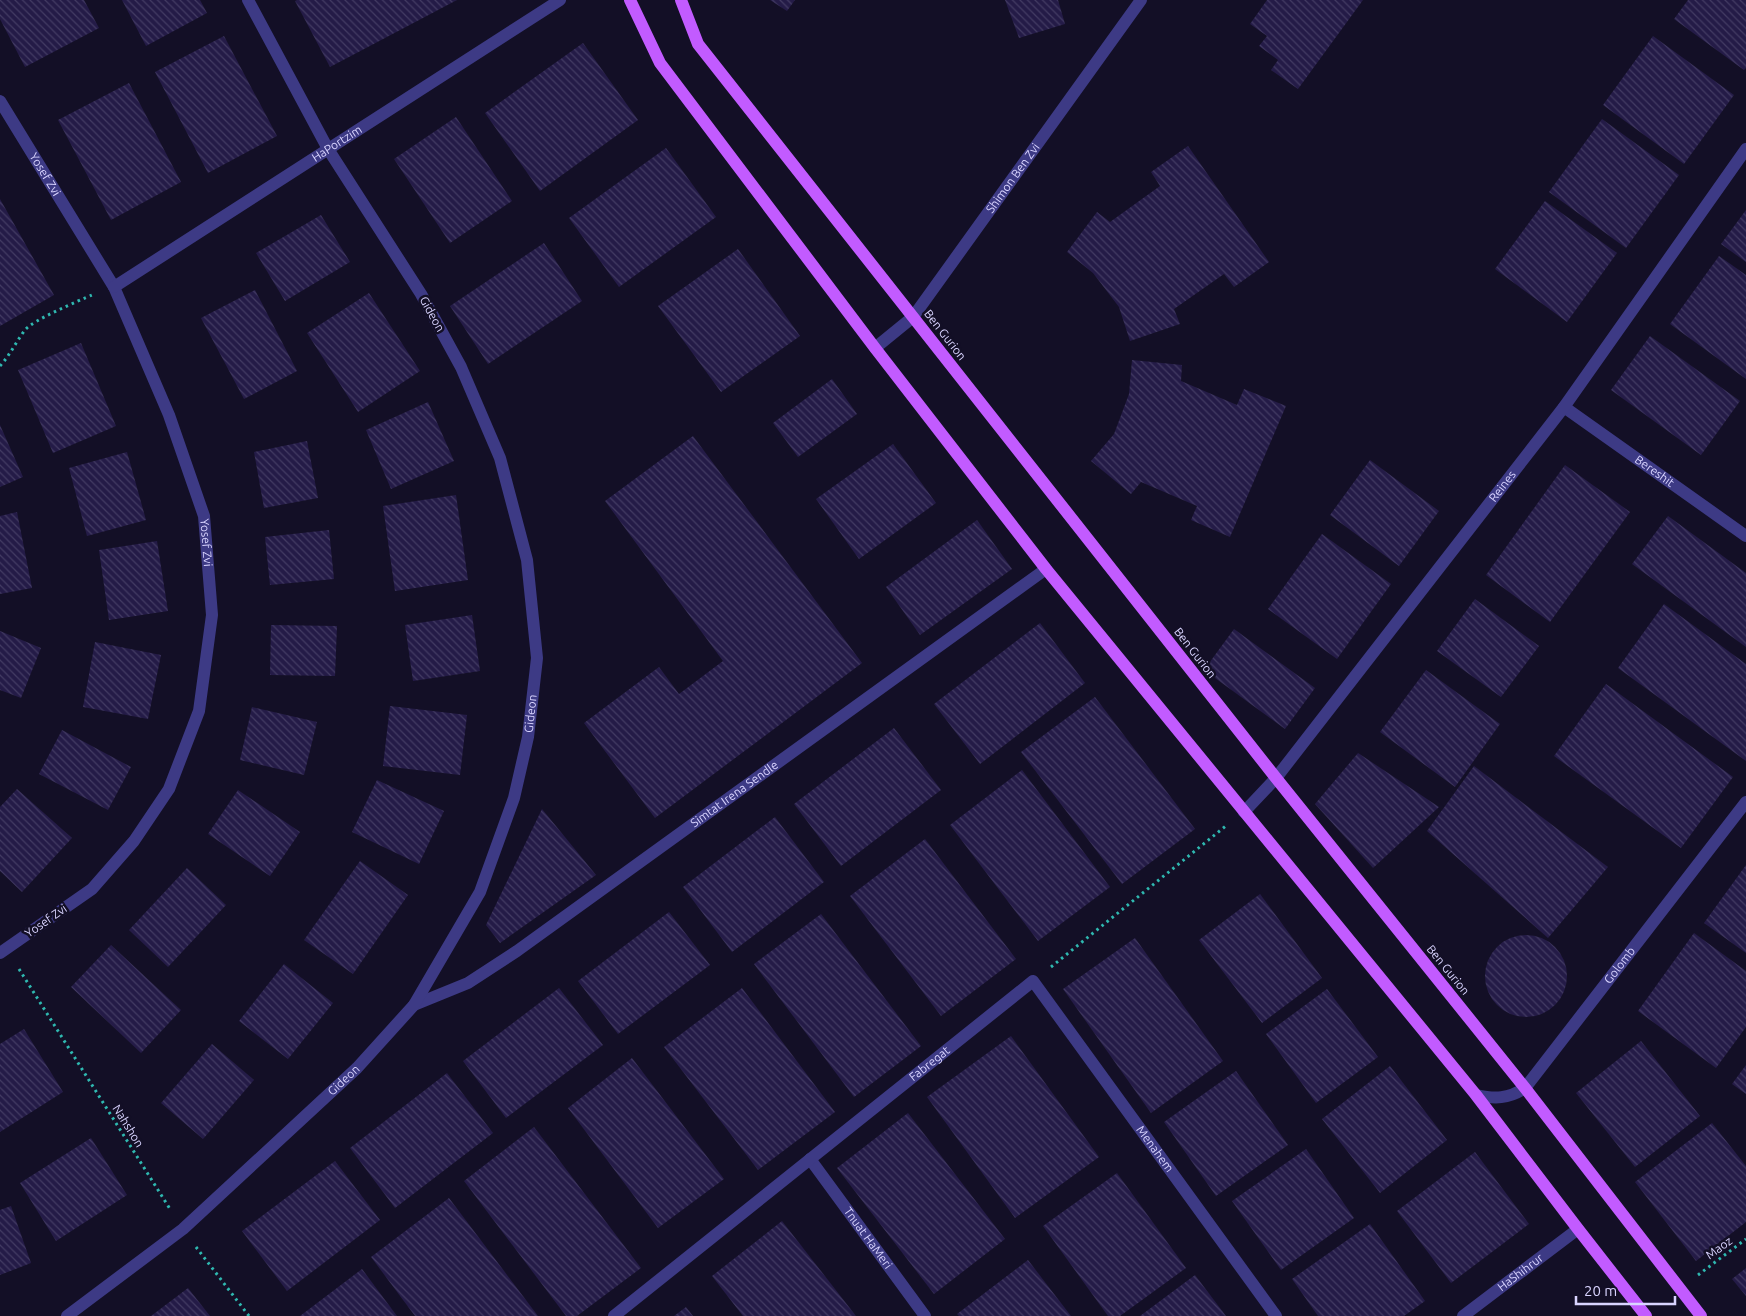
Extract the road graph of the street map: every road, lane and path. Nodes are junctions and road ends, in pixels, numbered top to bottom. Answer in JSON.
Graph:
{"nodes":[{"id":1,"x":248,"y":0,"type":"edge"},
{"id":2,"x":560,"y":0,"type":"edge"},
{"id":3,"x":630,"y":0,"type":"edge"},
{"id":4,"x":681,"y":0,"type":"edge"},
{"id":5,"x":1141,"y":0,"type":"edge"},
{"id":6,"x":0,"y":101,"type":"edge"},
{"id":7,"x":328,"y":149,"type":"junction"},
{"id":8,"x":1746,"y":149,"type":"edge"},
{"id":9,"x":114,"y":287,"type":"junction"},
{"id":10,"x":913,"y":317,"type":"junction"},
{"id":11,"x":875,"y":348,"type":"junction"},
{"id":12,"x":0,"y":366,"type":"edge"},
{"id":13,"x":1564,"y":407,"type":"junction"},
{"id":14,"x":1746,"y":536,"type":"edge"},
{"id":15,"x":1046,"y":569,"type":"junction"},
{"id":16,"x":1276,"y":778,"type":"junction"},
{"id":17,"x":1746,"y":802,"type":"edge"},
{"id":18,"x":1244,"y":812,"type":"junction"},
{"id":19,"x":3,"y":951,"type":"edge"},
{"id":20,"x":1033,"y":982,"type":"junction"},
{"id":21,"x":414,"y":1005,"type":"junction"},
{"id":22,"x":1525,"y":1088,"type":"junction"},
{"id":23,"x":1476,"y":1094,"type":"junction"},
{"id":24,"x":810,"y":1159,"type":"junction"},
{"id":25,"x":183,"y":1228,"type":"junction"},
{"id":26,"x":1578,"y":1229,"type":"junction"},
{"id":27,"x":1746,"y":1240,"type":"edge"},
{"id":28,"x":1679,"y":1288,"type":"junction"},
{"id":29,"x":67,"y":1316,"type":"edge"},
{"id":30,"x":249,"y":1316,"type":"edge"},
{"id":31,"x":614,"y":1316,"type":"edge"},
{"id":32,"x":925,"y":1316,"type":"edge"},
{"id":33,"x":1276,"y":1316,"type":"edge"},
{"id":34,"x":1463,"y":1316,"type":"edge"},
{"id":35,"x":1646,"y":1316,"type":"edge"},
{"id":36,"x":1701,"y":1316,"type":"edge"}],
"edges":[{"from":1,"to":7,"type":"street","name":"Gideon"},
{"from":2,"to":7,"type":"street","name":"HaPortzim"},
{"from":3,"to":11,"type":"main road"},
{"from":4,"to":10,"type":"main road","name":"Ben Gurion"},
{"from":5,"to":10,"type":"street","name":"Shimon Ben Zvi"},
{"from":6,"to":9,"type":"street","name":"Yosef Zvi"},
{"from":7,"to":9,"type":"street","name":"HaPortzim"},
{"from":7,"to":21,"type":"street","name":"Gideon"},
{"from":8,"to":13,"type":"street","name":"Reines"},
{"from":9,"to":12,"type":"path"},
{"from":9,"to":19,"type":"street","name":"Yosef Zvi"},
{"from":10,"to":11,"type":"street","name":"Shimon Ben Zvi"},
{"from":10,"to":16,"type":"main road","name":"Ben Gurion"},
{"from":11,"to":15,"type":"main road"},
{"from":13,"to":14,"type":"street","name":"Bereshit"},
{"from":13,"to":16,"type":"street","name":"Reines"},
{"from":15,"to":18,"type":"main road"},
{"from":15,"to":21,"type":"street","name":"Simtat Irena Sendle"},
{"from":16,"to":18,"type":"street","name":"Reines"},
{"from":16,"to":22,"type":"main road","name":"Ben Gurion"},
{"from":17,"to":22,"type":"street","name":"Golomb"},
{"from":18,"to":20,"type":"path"},
{"from":18,"to":23,"type":"main road"},
{"from":19,"to":25,"type":"path","name":"Nahshon"},
{"from":20,"to":24,"type":"street","name":"Fabregat"},
{"from":20,"to":33,"type":"street","name":"Menahem"},
{"from":21,"to":25,"type":"street","name":"Gideon"},
{"from":22,"to":23,"type":"street"},
{"from":22,"to":28,"type":"main road","name":"Ben Gurion"},
{"from":23,"to":26,"type":"main road"},
{"from":24,"to":31,"type":"street","name":"Fabregat"},
{"from":24,"to":32,"type":"street","name":"Tnuat HaMeri"},
{"from":25,"to":29,"type":"street","name":"Gideon"},
{"from":25,"to":30,"type":"path","name":"Nahshon"},
{"from":26,"to":34,"type":"street","name":"HaShihrur"},
{"from":26,"to":35,"type":"main road"},
{"from":27,"to":28,"type":"path","name":"Maoz"},
{"from":28,"to":36,"type":"main road","name":"Ben Gurion"}]}
